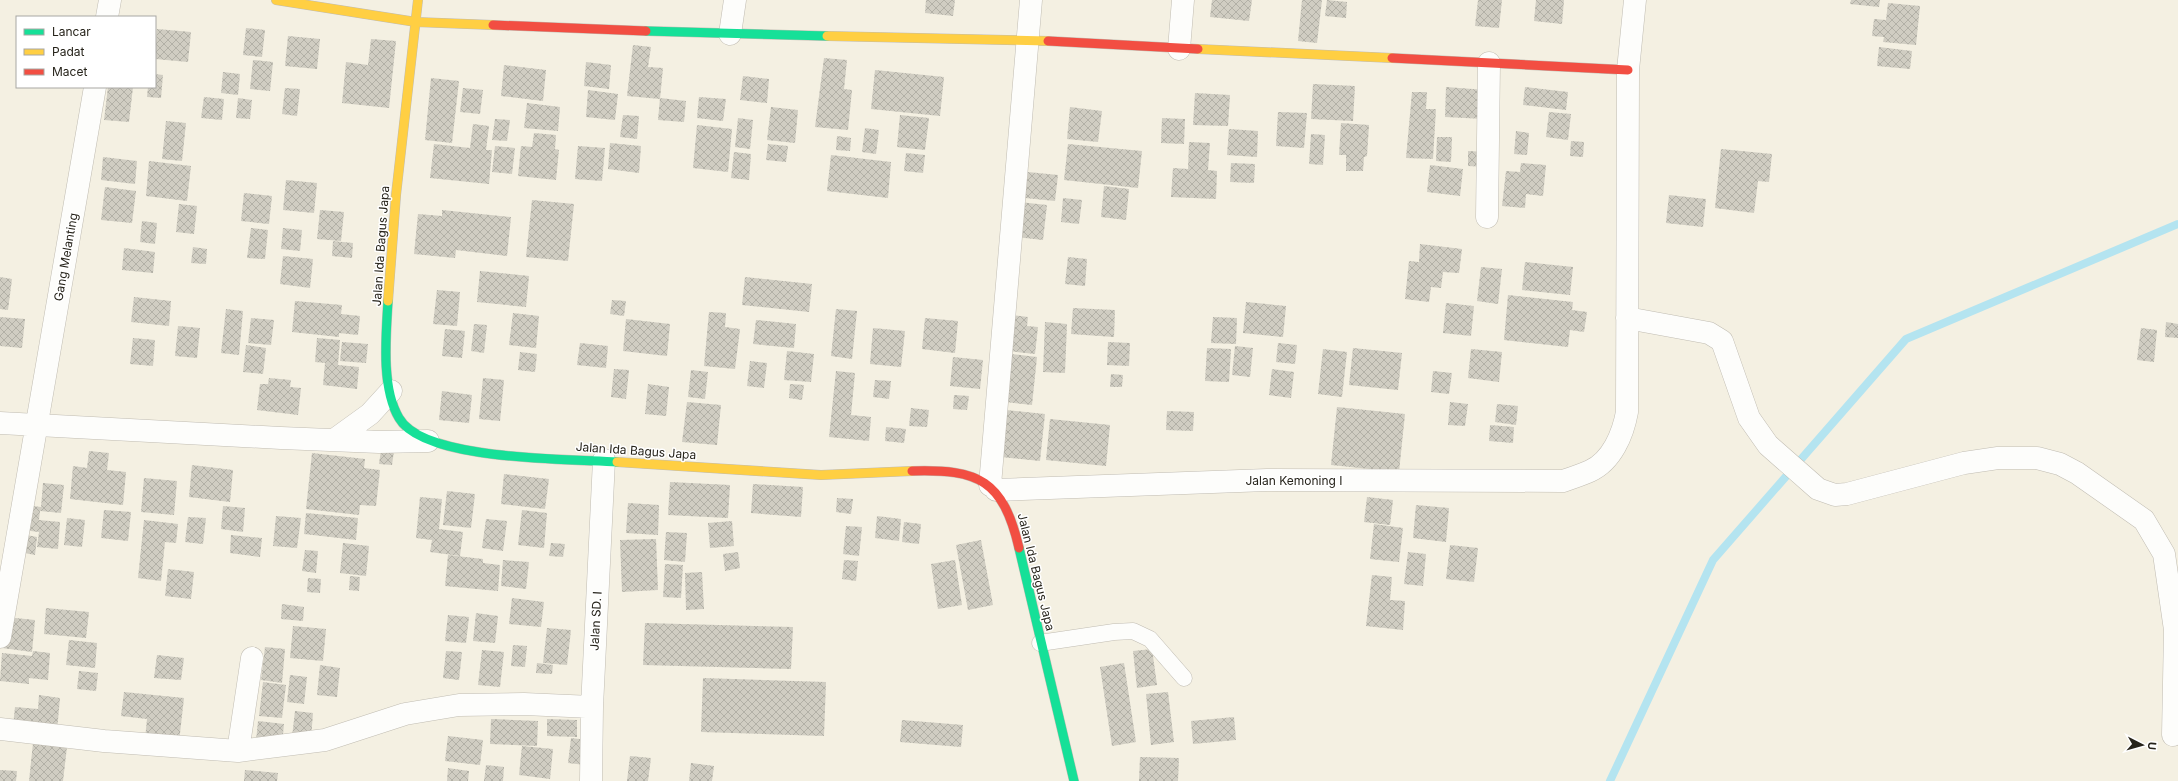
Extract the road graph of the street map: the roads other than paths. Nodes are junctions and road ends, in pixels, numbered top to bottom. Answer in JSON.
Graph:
{"nodes":[{"id":1,"x":110,"y":0,"type":"edge"},
{"id":2,"x":276,"y":0,"type":"edge"},
{"id":3,"x":418,"y":0,"type":"edge"},
{"id":4,"x":735,"y":0,"type":"edge"},
{"id":5,"x":1031,"y":0,"type":"edge"},
{"id":6,"x":1183,"y":0,"type":"edge"},
{"id":7,"x":1635,"y":0,"type":"edge"},
{"id":8,"x":107,"y":16,"type":"edge"},
{"id":9,"x":416,"y":22,"type":"junction"},
{"id":10,"x":730,"y":34,"type":"junction"},
{"id":11,"x":1027,"y":40,"type":"junction"},
{"id":12,"x":1179,"y":48,"type":"junction"},
{"id":13,"x":1489,"y":63,"type":"junction"},
{"id":14,"x":1628,"y":70,"type":"junction"},
{"id":15,"x":95,"y":88,"type":"edge"},
{"id":16,"x":1487,"y":217,"type":"dead end"},
{"id":17,"x":1627,"y":318,"type":"junction"},
{"id":18,"x":391,"y":391,"type":"junction"},
{"id":19,"x":0,"y":423,"type":"edge"},
{"id":20,"x":36,"y":426,"type":"junction"},
{"id":21,"x":334,"y":440,"type":"junction"},
{"id":22,"x":428,"y":441,"type":"junction"},
{"id":23,"x":604,"y":460,"type":"junction"},
{"id":24,"x":993,"y":488,"type":"junction"},
{"id":25,"x":0,"y":638,"type":"edge"},
{"id":26,"x":1040,"y":643,"type":"junction"},
{"id":27,"x":252,"y":658,"type":"dead end"},
{"id":28,"x":1184,"y":678,"type":"dead end"},
{"id":29,"x":592,"y":707,"type":"junction"},
{"id":30,"x":0,"y":728,"type":"edge"},
{"id":31,"x":2173,"y":736,"type":"dead end"},
{"id":32,"x":238,"y":752,"type":"junction"},
{"id":33,"x":591,"y":781,"type":"edge"},
{"id":34,"x":1074,"y":781,"type":"edge"}],
"edges":[{"from":1,"to":8,"type":"street"},
{"from":2,"to":9,"type":"street"},
{"from":3,"to":9,"type":"street","name":"Jalan Ida Bagus Japa"},
{"from":4,"to":10,"type":"street"},
{"from":5,"to":11,"type":"street"},
{"from":6,"to":12,"type":"street"},
{"from":7,"to":14,"type":"street","name":"Jalan Kemoning I"},
{"from":9,"to":10,"type":"street"},
{"from":9,"to":18,"type":"street","name":"Jalan Ida Bagus Japa"},
{"from":10,"to":11,"type":"street"},
{"from":11,"to":12,"type":"street"},
{"from":11,"to":24,"type":"street"},
{"from":12,"to":13,"type":"street"},
{"from":13,"to":14,"type":"street"},
{"from":13,"to":16,"type":"street"},
{"from":14,"to":17,"type":"street","name":"Jalan Kemoning I"},
{"from":15,"to":20,"type":"street","name":"Gang Melanting"},
{"from":17,"to":24,"type":"street","name":"Jalan Kemoning I"},
{"from":17,"to":31,"type":"street"},
{"from":18,"to":21,"type":"street"},
{"from":18,"to":22,"type":"street","name":"Jalan Ida Bagus Japa"},
{"from":19,"to":20,"type":"street"},
{"from":20,"to":21,"type":"street"},
{"from":20,"to":25,"type":"street","name":"Gang Melanting"},
{"from":21,"to":22,"type":"street"},
{"from":22,"to":23,"type":"street","name":"Jalan Ida Bagus Japa"},
{"from":23,"to":24,"type":"street","name":"Jalan Ida Bagus Japa"},
{"from":23,"to":29,"type":"street","name":"Jalan SD. I"},
{"from":24,"to":26,"type":"street","name":"Jalan Ida Bagus Japa"},
{"from":26,"to":28,"type":"lane"},
{"from":26,"to":34,"type":"street","name":"Jalan Ida Bagus Japa"},
{"from":27,"to":32,"type":"street"},
{"from":29,"to":32,"type":"street"},
{"from":29,"to":33,"type":"street","name":"Jalan SD. I"},
{"from":30,"to":32,"type":"street"}]}
